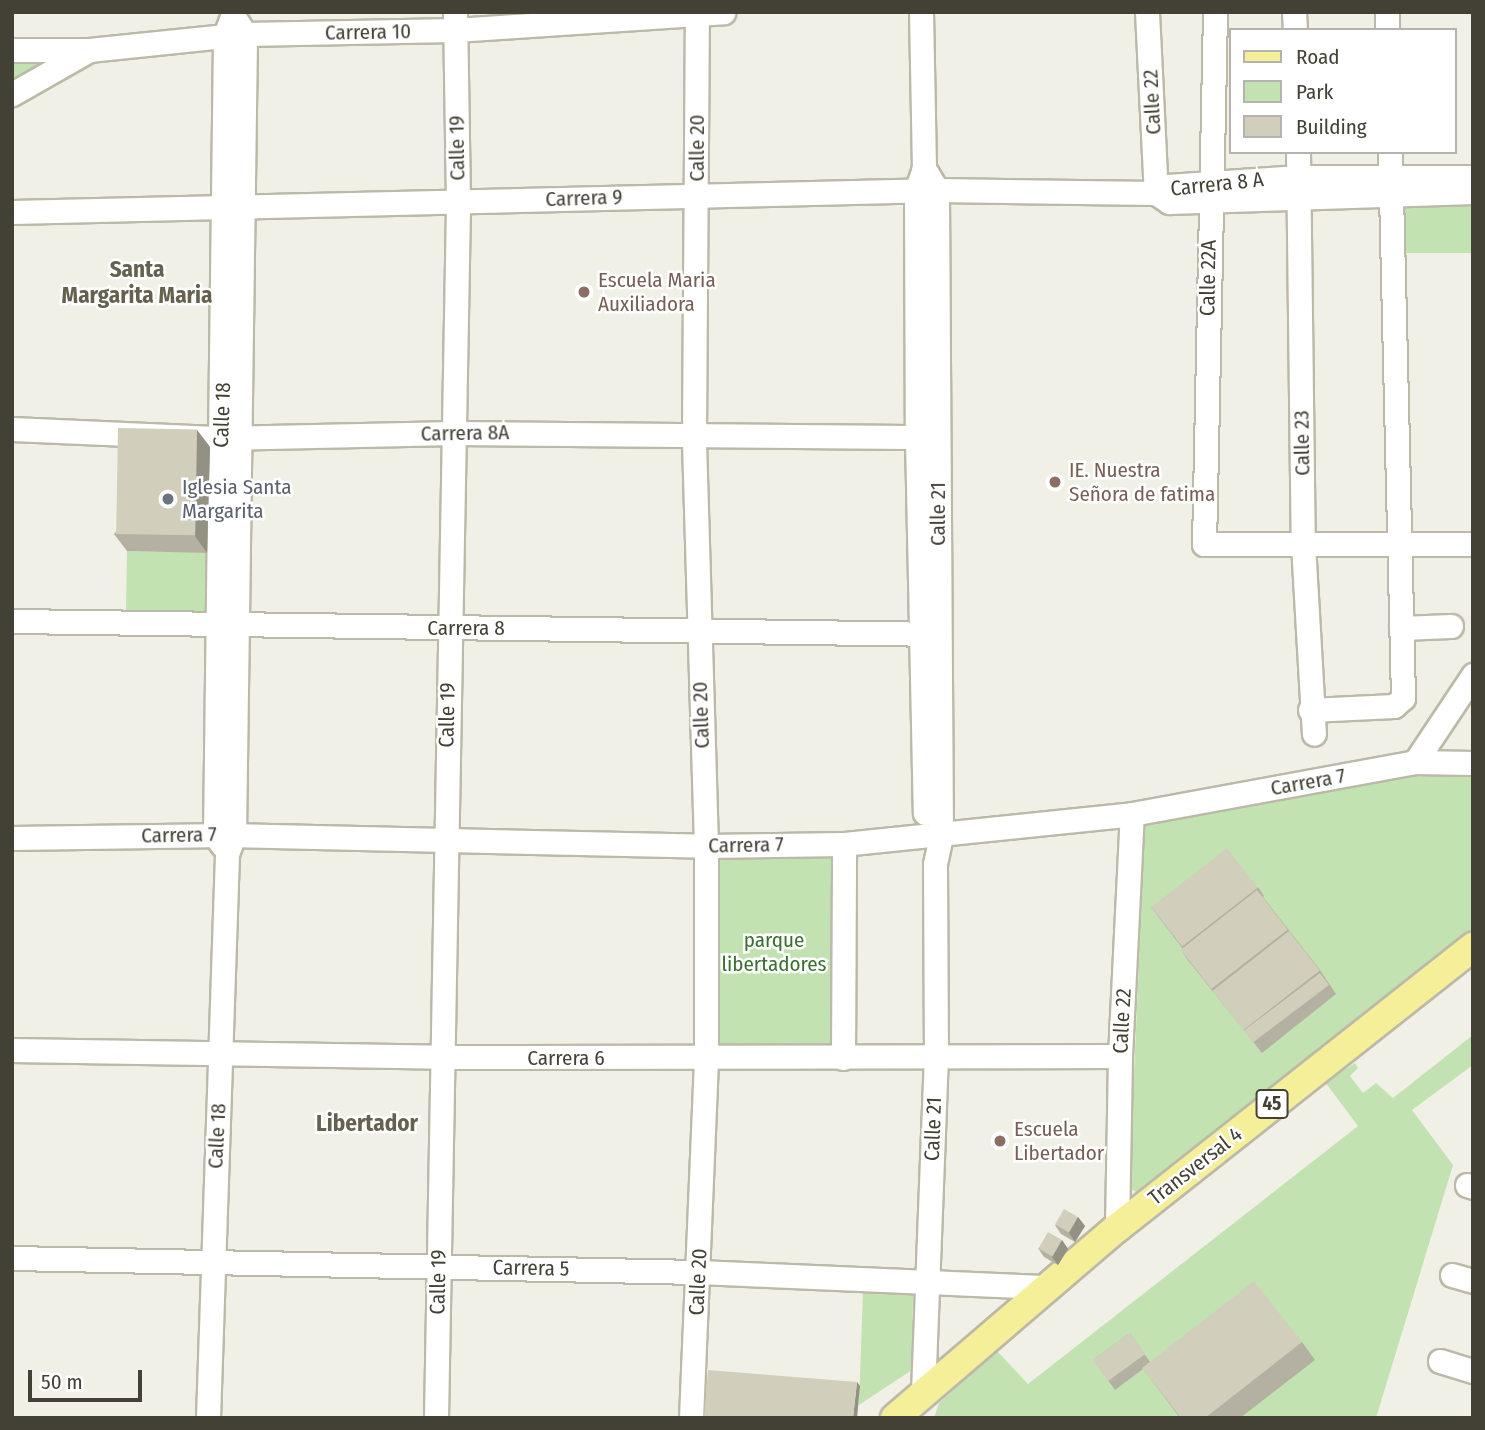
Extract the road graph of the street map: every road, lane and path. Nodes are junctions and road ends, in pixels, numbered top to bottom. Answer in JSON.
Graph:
{"nodes":[{"id":1,"x":723,"y":12,"type":"edge"},
{"id":2,"x":921,"y":12,"type":"edge"},
{"id":3,"x":1147,"y":12,"type":"edge"},
{"id":4,"x":1215,"y":12,"type":"edge"},
{"id":5,"x":697,"y":14,"type":"edge"},
{"id":6,"x":455,"y":21,"type":"edge"},
{"id":7,"x":235,"y":24,"type":"edge"},
{"id":8,"x":12,"y":50,"type":"edge"},
{"id":9,"x":89,"y":50,"type":"junction"},
{"id":10,"x":12,"y":94,"type":"edge"},
{"id":11,"x":1298,"y":154,"type":"edge"},
{"id":12,"x":1390,"y":154,"type":"edge"},
{"id":13,"x":1473,"y":177,"type":"edge"},
{"id":14,"x":1298,"y":187,"type":"junction"},
{"id":15,"x":1392,"y":188,"type":"junction"},
{"id":16,"x":927,"y":191,"type":"junction"},
{"id":17,"x":1209,"y":191,"type":"junction"},
{"id":18,"x":1156,"y":192,"type":"junction"},
{"id":19,"x":1473,"y":192,"type":"edge"},
{"id":20,"x":697,"y":195,"type":"junction"},
{"id":21,"x":458,"y":202,"type":"junction"},
{"id":22,"x":233,"y":209,"type":"junction"},
{"id":23,"x":12,"y":212,"type":"edge"},
{"id":24,"x":12,"y":429,"type":"edge"},
{"id":25,"x":454,"y":433,"type":"junction"},
{"id":26,"x":694,"y":433,"type":"junction"},
{"id":27,"x":230,"y":438,"type":"junction"},
{"id":28,"x":927,"y":438,"type":"junction"},
{"id":29,"x":1398,"y":543,"type":"junction"},
{"id":30,"x":1303,"y":544,"type":"junction"},
{"id":31,"x":1473,"y":544,"type":"edge"},
{"id":32,"x":12,"y":621,"type":"edge"},
{"id":33,"x":1451,"y":626,"type":"dead end"},
{"id":34,"x":228,"y":627,"type":"junction"},
{"id":35,"x":448,"y":628,"type":"junction"},
{"id":36,"x":1401,"y":628,"type":"junction"},
{"id":37,"x":697,"y":629,"type":"junction"},
{"id":38,"x":929,"y":633,"type":"junction"},
{"id":39,"x":1473,"y":675,"type":"edge"},
{"id":40,"x":1310,"y":710,"type":"junction"},
{"id":41,"x":1314,"y":734,"type":"dead end"},
{"id":42,"x":1415,"y":762,"type":"junction"},
{"id":43,"x":1473,"y":763,"type":"edge"},
{"id":44,"x":1132,"y":814,"type":"junction"},
{"id":45,"x":933,"y":836,"type":"junction"},
{"id":46,"x":12,"y":838,"type":"edge"},
{"id":47,"x":445,"y":838,"type":"junction"},
{"id":48,"x":226,"y":841,"type":"junction"},
{"id":49,"x":844,"y":844,"type":"junction"},
{"id":50,"x":706,"y":846,"type":"junction"},
{"id":51,"x":1473,"y":947,"type":"edge"},
{"id":52,"x":12,"y":1050,"type":"edge"},
{"id":53,"x":221,"y":1051,"type":"junction"},
{"id":54,"x":1120,"y":1056,"type":"junction"},
{"id":55,"x":444,"y":1057,"type":"junction"},
{"id":56,"x":936,"y":1057,"type":"junction"},
{"id":57,"x":706,"y":1058,"type":"junction"},
{"id":58,"x":842,"y":1058,"type":"junction"},
{"id":59,"x":1117,"y":1228,"type":"junction"},
{"id":60,"x":12,"y":1258,"type":"edge"},
{"id":61,"x":210,"y":1261,"type":"junction"},
{"id":62,"x":438,"y":1266,"type":"junction"},
{"id":63,"x":698,"y":1272,"type":"junction"},
{"id":64,"x":928,"y":1280,"type":"junction"},
{"id":65,"x":1049,"y":1287,"type":"junction"},
{"id":66,"x":1440,"y":1361,"type":"dead end"},
{"id":67,"x":1473,"y":1371,"type":"edge"},
{"id":68,"x":921,"y":1406,"type":"edge"},
{"id":69,"x":208,"y":1418,"type":"edge"},
{"id":70,"x":436,"y":1418,"type":"edge"},
{"id":71,"x":691,"y":1418,"type":"edge"},
{"id":72,"x":895,"y":1418,"type":"edge"}],
"edges":[{"from":1,"to":5,"type":"street","name":"Carrera 10"},
{"from":2,"to":16,"type":"street","name":"Calle 21"},
{"from":3,"to":18,"type":"street","name":"Calle 22"},
{"from":4,"to":17,"type":"street","name":"Calle 22A"},
{"from":5,"to":6,"type":"street","name":"Carrera 10"},
{"from":5,"to":20,"type":"street","name":"Calle 20"},
{"from":6,"to":7,"type":"street","name":"Carrera 10"},
{"from":6,"to":21,"type":"street","name":"Calle 19"},
{"from":7,"to":9,"type":"street","name":"Carrera 10"},
{"from":7,"to":22,"type":"street","name":"Calle 18"},
{"from":8,"to":9,"type":"street","name":"Carrera 10"},
{"from":9,"to":10,"type":"street"},
{"from":11,"to":14,"type":"street","name":"Calle 23"},
{"from":12,"to":15,"type":"street"},
{"from":13,"to":15,"type":"street","name":"Carrera 8 A"},
{"from":14,"to":15,"type":"street","name":"Carrera 8 A"},
{"from":14,"to":17,"type":"street","name":"Carrera 8 A"},
{"from":14,"to":30,"type":"street","name":"Calle 23"},
{"from":15,"to":19,"type":"street","name":"Carrera 8 A"},
{"from":15,"to":29,"type":"street"},
{"from":16,"to":18,"type":"street","name":"Carrera 9"},
{"from":16,"to":20,"type":"street","name":"Carrera 9"},
{"from":16,"to":28,"type":"street","name":"Calle 21"},
{"from":17,"to":18,"type":"street","name":"Carrera 8 A"},
{"from":17,"to":30,"type":"street","name":"Calle 22A"},
{"from":20,"to":21,"type":"street","name":"Carrera 9"},
{"from":20,"to":26,"type":"street","name":"Calle 20"},
{"from":21,"to":22,"type":"street","name":"Carrera 9"},
{"from":21,"to":25,"type":"street","name":"Calle 19"},
{"from":22,"to":23,"type":"street","name":"Carrera 9"},
{"from":22,"to":27,"type":"street","name":"Calle 18"},
{"from":24,"to":27,"type":"street","name":"Carrera 8A"},
{"from":25,"to":26,"type":"street","name":"Carrera 8A"},
{"from":25,"to":27,"type":"street","name":"Carrera 8A"},
{"from":25,"to":35,"type":"street","name":"Calle 19"},
{"from":26,"to":28,"type":"street","name":"Carrera 8A"},
{"from":26,"to":37,"type":"street","name":"Calle 20"},
{"from":27,"to":34,"type":"street","name":"Calle 18"},
{"from":28,"to":38,"type":"street","name":"Calle 21"},
{"from":29,"to":30,"type":"street"},
{"from":29,"to":31,"type":"street"},
{"from":29,"to":36,"type":"street"},
{"from":30,"to":40,"type":"street","name":"Calle 23"},
{"from":32,"to":34,"type":"street","name":"Carrera 8"},
{"from":33,"to":36,"type":"street"},
{"from":34,"to":35,"type":"street","name":"Carrera 8"},
{"from":34,"to":48,"type":"street","name":"Calle 18"},
{"from":35,"to":37,"type":"street","name":"Carrera 8"},
{"from":35,"to":47,"type":"street","name":"Calle 19"},
{"from":36,"to":40,"type":"street"},
{"from":37,"to":38,"type":"street","name":"Carrera 8"},
{"from":37,"to":50,"type":"street","name":"Calle 20"},
{"from":38,"to":45,"type":"street","name":"Calle 21"},
{"from":39,"to":42,"type":"street"},
{"from":40,"to":41,"type":"street","name":"Calle 23"},
{"from":42,"to":43,"type":"street","name":"Carrera 7"},
{"from":42,"to":44,"type":"street","name":"Carrera 7"},
{"from":44,"to":45,"type":"street","name":"Carrera 7"},
{"from":44,"to":54,"type":"street","name":"Calle 22"},
{"from":45,"to":49,"type":"street","name":"Carrera 7"},
{"from":45,"to":56,"type":"street","name":"Calle 21"},
{"from":46,"to":48,"type":"street","name":"Carrera 7"},
{"from":47,"to":48,"type":"street","name":"Carrera 7"},
{"from":47,"to":50,"type":"street","name":"Carrera 7"},
{"from":47,"to":55,"type":"street","name":"Calle 19"},
{"from":48,"to":53,"type":"street","name":"Calle 18"},
{"from":49,"to":50,"type":"street","name":"Carrera 7"},
{"from":49,"to":58,"type":"street"},
{"from":50,"to":57,"type":"street","name":"Calle 20"},
{"from":51,"to":59,"type":"main road","name":"Transversal 4","number":"45"},
{"from":52,"to":53,"type":"street","name":"Carrera 6"},
{"from":53,"to":55,"type":"street","name":"Carrera 6"},
{"from":53,"to":61,"type":"street","name":"Calle 18"},
{"from":54,"to":56,"type":"street","name":"Carrera 6"},
{"from":54,"to":59,"type":"street","name":"Calle 22"},
{"from":55,"to":57,"type":"street","name":"Carrera 6"},
{"from":55,"to":62,"type":"street","name":"Calle 19"},
{"from":56,"to":58,"type":"street","name":"Carrera 6"},
{"from":56,"to":64,"type":"street","name":"Calle 21"},
{"from":57,"to":58,"type":"street","name":"Carrera 6"},
{"from":57,"to":63,"type":"street","name":"Calle 20"},
{"from":59,"to":65,"type":"main road","name":"Transversal 4","number":"45"},
{"from":60,"to":61,"type":"street","name":"Carrera 5"},
{"from":61,"to":62,"type":"street","name":"Carrera 5"},
{"from":61,"to":69,"type":"street","name":"Calle 18"},
{"from":62,"to":63,"type":"street","name":"Carrera 5"},
{"from":62,"to":70,"type":"street","name":"Calle 19"},
{"from":63,"to":64,"type":"street","name":"Carrera 5"},
{"from":63,"to":71,"type":"street","name":"Calle 20"},
{"from":64,"to":65,"type":"street","name":"Carrera 5"},
{"from":64,"to":68,"type":"street","name":"Calle 21"},
{"from":65,"to":68,"type":"main road","name":"Transversal 4","number":"45"},
{"from":66,"to":67,"type":"street"},
{"from":68,"to":72,"type":"main road","number":"45"}]}
